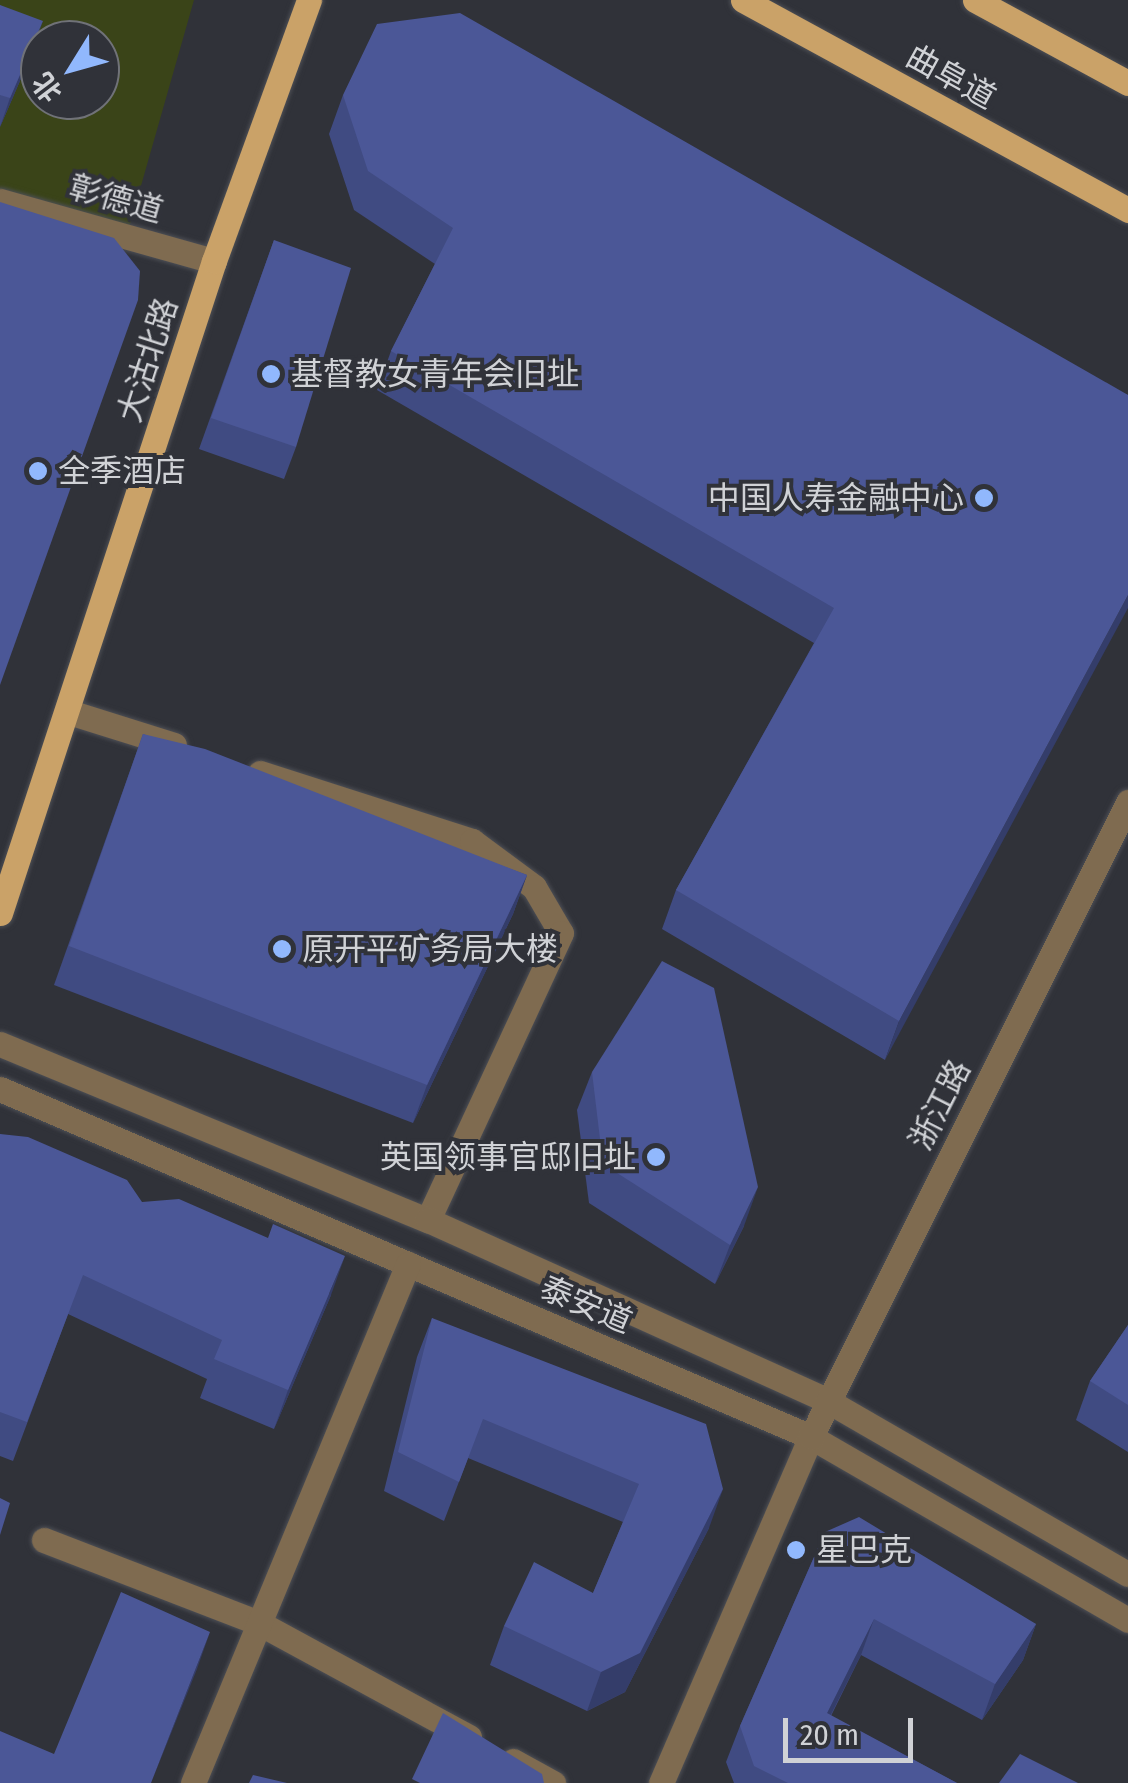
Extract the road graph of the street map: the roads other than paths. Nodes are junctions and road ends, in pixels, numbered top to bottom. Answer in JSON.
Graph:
{"nodes":[{"id":1,"x":308,"y":0,"type":"edge"},
{"id":2,"x":743,"y":0,"type":"edge"},
{"id":3,"x":975,"y":0,"type":"edge"},
{"id":4,"x":1128,"y":82,"type":"edge"},
{"id":5,"x":0,"y":201,"type":"edge"},
{"id":6,"x":1128,"y":210,"type":"edge"},
{"id":7,"x":214,"y":260,"type":"junction"},
{"id":8,"x":69,"y":712,"type":"junction"},
{"id":9,"x":198,"y":753,"type":"edge"},
{"id":10,"x":234,"y":764,"type":"edge"},
{"id":11,"x":1128,"y":802,"type":"edge"},
{"id":12,"x":0,"y":912,"type":"edge"},
{"id":13,"x":0,"y":1044,"type":"edge"},
{"id":14,"x":0,"y":1089,"type":"edge"},
{"id":15,"x":428,"y":1220,"type":"junction"},
{"id":16,"x":408,"y":1264,"type":"junction"},
{"id":17,"x":828,"y":1401,"type":"junction"},
{"id":18,"x":811,"y":1437,"type":"junction"},
{"id":19,"x":44,"y":1540,"type":"dead end"},
{"id":20,"x":1128,"y":1574,"type":"edge"},
{"id":21,"x":1128,"y":1620,"type":"edge"},
{"id":22,"x":259,"y":1622,"type":"junction"},
{"id":23,"x":193,"y":1783,"type":"edge"},
{"id":24,"x":553,"y":1783,"type":"edge"},
{"id":25,"x":661,"y":1783,"type":"edge"}],
"edges":[{"from":1,"to":7,"type":"main road","name":"大沽北路"},
{"from":2,"to":6,"type":"main road","name":"曲阜道"},
{"from":3,"to":4,"type":"main road"},
{"from":5,"to":7,"type":"street","name":"彰德道"},
{"from":7,"to":8,"type":"main road","name":"大沽北路"},
{"from":8,"to":9,"type":"street"},
{"from":8,"to":12,"type":"main road","name":"大沽北路"},
{"from":10,"to":15,"type":"street"},
{"from":11,"to":17,"type":"street","name":"浙江路"},
{"from":13,"to":15,"type":"street","name":"泰安道"},
{"from":14,"to":16,"type":"street","name":"泰安道"},
{"from":15,"to":17,"type":"street","name":"泰安道"},
{"from":16,"to":18,"type":"street","name":"泰安道"},
{"from":16,"to":22,"type":"street"},
{"from":17,"to":18,"type":"street","name":"浙江路"},
{"from":17,"to":20,"type":"street","name":"泰安道"},
{"from":18,"to":21,"type":"street","name":"泰安道"},
{"from":18,"to":25,"type":"street","name":"浙江路"},
{"from":19,"to":22,"type":"street"},
{"from":22,"to":23,"type":"street"},
{"from":22,"to":24,"type":"street"}]}
